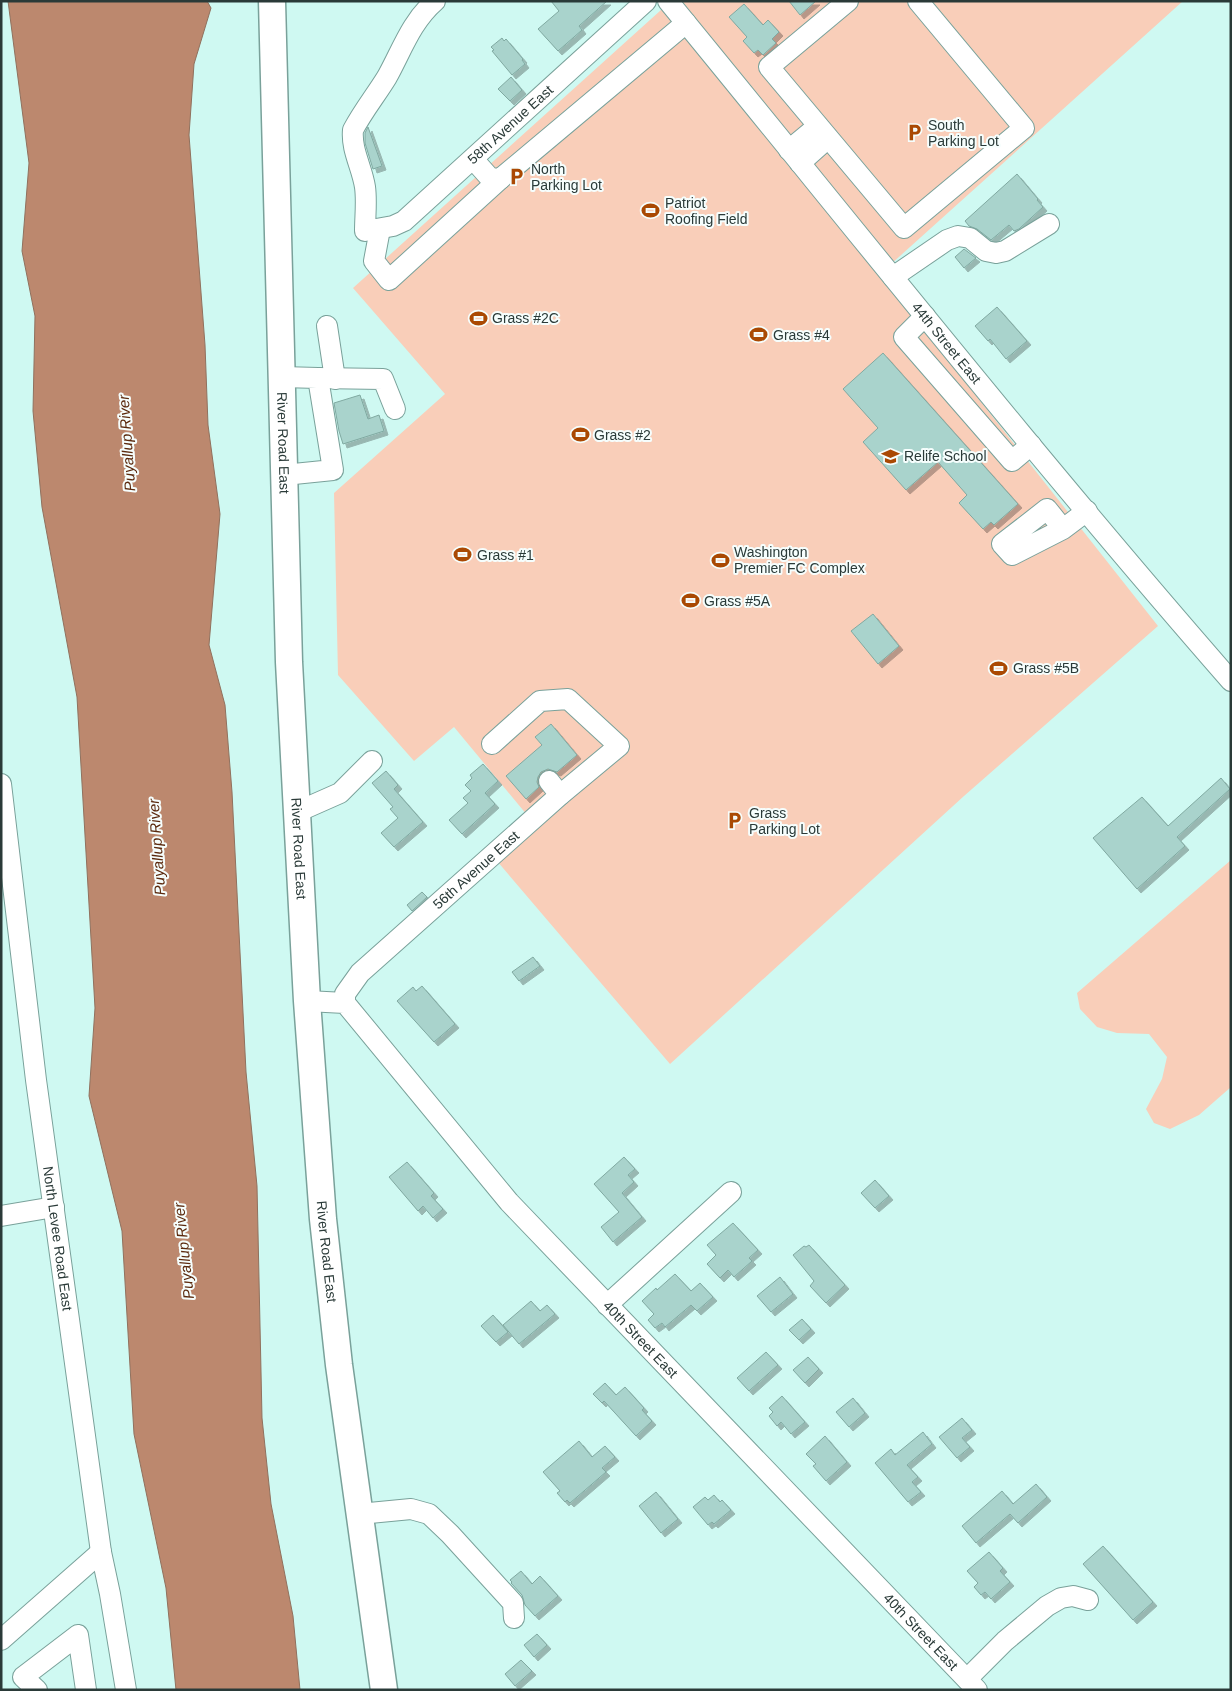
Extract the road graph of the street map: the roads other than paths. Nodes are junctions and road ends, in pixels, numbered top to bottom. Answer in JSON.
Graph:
{"nodes":[{"id":1,"x":272,"y":1,"type":"edge"},
{"id":2,"x":435,"y":1,"type":"edge"},
{"id":3,"x":646,"y":1,"type":"edge"},
{"id":4,"x":668,"y":1,"type":"edge"},
{"id":5,"x":848,"y":1,"type":"edge"},
{"id":6,"x":918,"y":1,"type":"edge"},
{"id":7,"x":686,"y":23,"type":"junction"},
{"id":8,"x":823,"y":132,"type":"junction"},
{"id":9,"x":795,"y":156,"type":"junction"},
{"id":10,"x":473,"y":159,"type":"junction"},
{"id":11,"x":500,"y":179,"type":"junction"},
{"id":12,"x":1049,"y":224,"type":"dead end"},
{"id":13,"x":372,"y":230,"type":"junction"},
{"id":14,"x":893,"y":277,"type":"junction"},
{"id":15,"x":925,"y":316,"type":"junction"},
{"id":16,"x":327,"y":326,"type":"dead end"},
{"id":17,"x":282,"y":377,"type":"junction"},
{"id":18,"x":327,"y":379,"type":"junction"},
{"id":19,"x":394,"y":409,"type":"dead end"},
{"id":20,"x":1031,"y":445,"type":"junction"},
{"id":21,"x":284,"y":475,"type":"junction"},
{"id":22,"x":1087,"y":511,"type":"junction"},
{"id":23,"x":1063,"y":529,"type":"dead end"},
{"id":24,"x":1231,"y":681,"type":"edge"},
{"id":25,"x":492,"y":744,"type":"dead end"},
{"id":26,"x":372,"y":761,"type":"dead end"},
{"id":27,"x":1,"y":784,"type":"edge"},
{"id":28,"x":297,"y":812,"type":"junction"},
{"id":29,"x":307,"y":1001,"type":"junction"},
{"id":30,"x":345,"y":1003,"type":"junction"},
{"id":31,"x":731,"y":1192,"type":"dead end"},
{"id":32,"x":54,"y":1207,"type":"junction"},
{"id":33,"x":1,"y":1216,"type":"edge"},
{"id":34,"x":607,"y":1305,"type":"junction"},
{"id":35,"x":359,"y":1514,"type":"junction"},
{"id":36,"x":101,"y":1552,"type":"junction"},
{"id":37,"x":1088,"y":1600,"type":"dead end"},
{"id":38,"x":514,"y":1618,"type":"dead end"},
{"id":39,"x":1,"y":1640,"type":"edge"},
{"id":40,"x":972,"y":1684,"type":"edge"},
{"id":41,"x":37,"y":1690,"type":"edge"},
{"id":42,"x":86,"y":1690,"type":"edge"},
{"id":43,"x":126,"y":1690,"type":"edge"},
{"id":44,"x":384,"y":1690,"type":"edge"}],
"edges":[{"from":1,"to":17,"type":"main road","name":"River Road East"},
{"from":2,"to":13,"type":"street"},
{"from":3,"to":10,"type":"street","name":"58th Avenue East"},
{"from":4,"to":7,"type":"street","name":"44th Street East"},
{"from":5,"to":8,"type":"street"},
{"from":6,"to":8,"type":"street"},
{"from":7,"to":9,"type":"street","name":"44th Street East"},
{"from":7,"to":11,"type":"street"},
{"from":8,"to":9,"type":"street"},
{"from":9,"to":14,"type":"street","name":"44th Street East"},
{"from":10,"to":11,"type":"street"},
{"from":10,"to":13,"type":"street","name":"58th Avenue East"},
{"from":11,"to":13,"type":"street"},
{"from":12,"to":14,"type":"street"},
{"from":14,"to":15,"type":"street","name":"44th Street East"},
{"from":15,"to":20,"type":"street","name":"44th Street East"},
{"from":15,"to":20,"type":"street"},
{"from":16,"to":18,"type":"street"},
{"from":17,"to":18,"type":"street"},
{"from":17,"to":21,"type":"main road","name":"River Road East"},
{"from":18,"to":19,"type":"street"},
{"from":18,"to":21,"type":"street"},
{"from":20,"to":22,"type":"street","name":"44th Street East"},
{"from":21,"to":28,"type":"main road","name":"River Road East"},
{"from":22,"to":23,"type":"street"},
{"from":22,"to":24,"type":"street","name":"44th Street East"},
{"from":25,"to":30,"type":"street","name":"56th Avenue East"},
{"from":26,"to":28,"type":"street"},
{"from":27,"to":32,"type":"street","name":"North Levee Road East"},
{"from":28,"to":29,"type":"main road","name":"River Road East"},
{"from":29,"to":30,"type":"street"},
{"from":29,"to":35,"type":"main road","name":"River Road East"},
{"from":30,"to":34,"type":"street","name":"40th Street East"},
{"from":31,"to":34,"type":"street"},
{"from":32,"to":33,"type":"street"},
{"from":32,"to":36,"type":"street","name":"North Levee Road East"},
{"from":34,"to":40,"type":"street","name":"40th Street East"},
{"from":35,"to":38,"type":"street"},
{"from":35,"to":44,"type":"main road","name":"River Road East"},
{"from":36,"to":39,"type":"street"},
{"from":36,"to":43,"type":"street","name":"North Levee Road East"},
{"from":37,"to":40,"type":"street"},
{"from":41,"to":42,"type":"street"}]}
